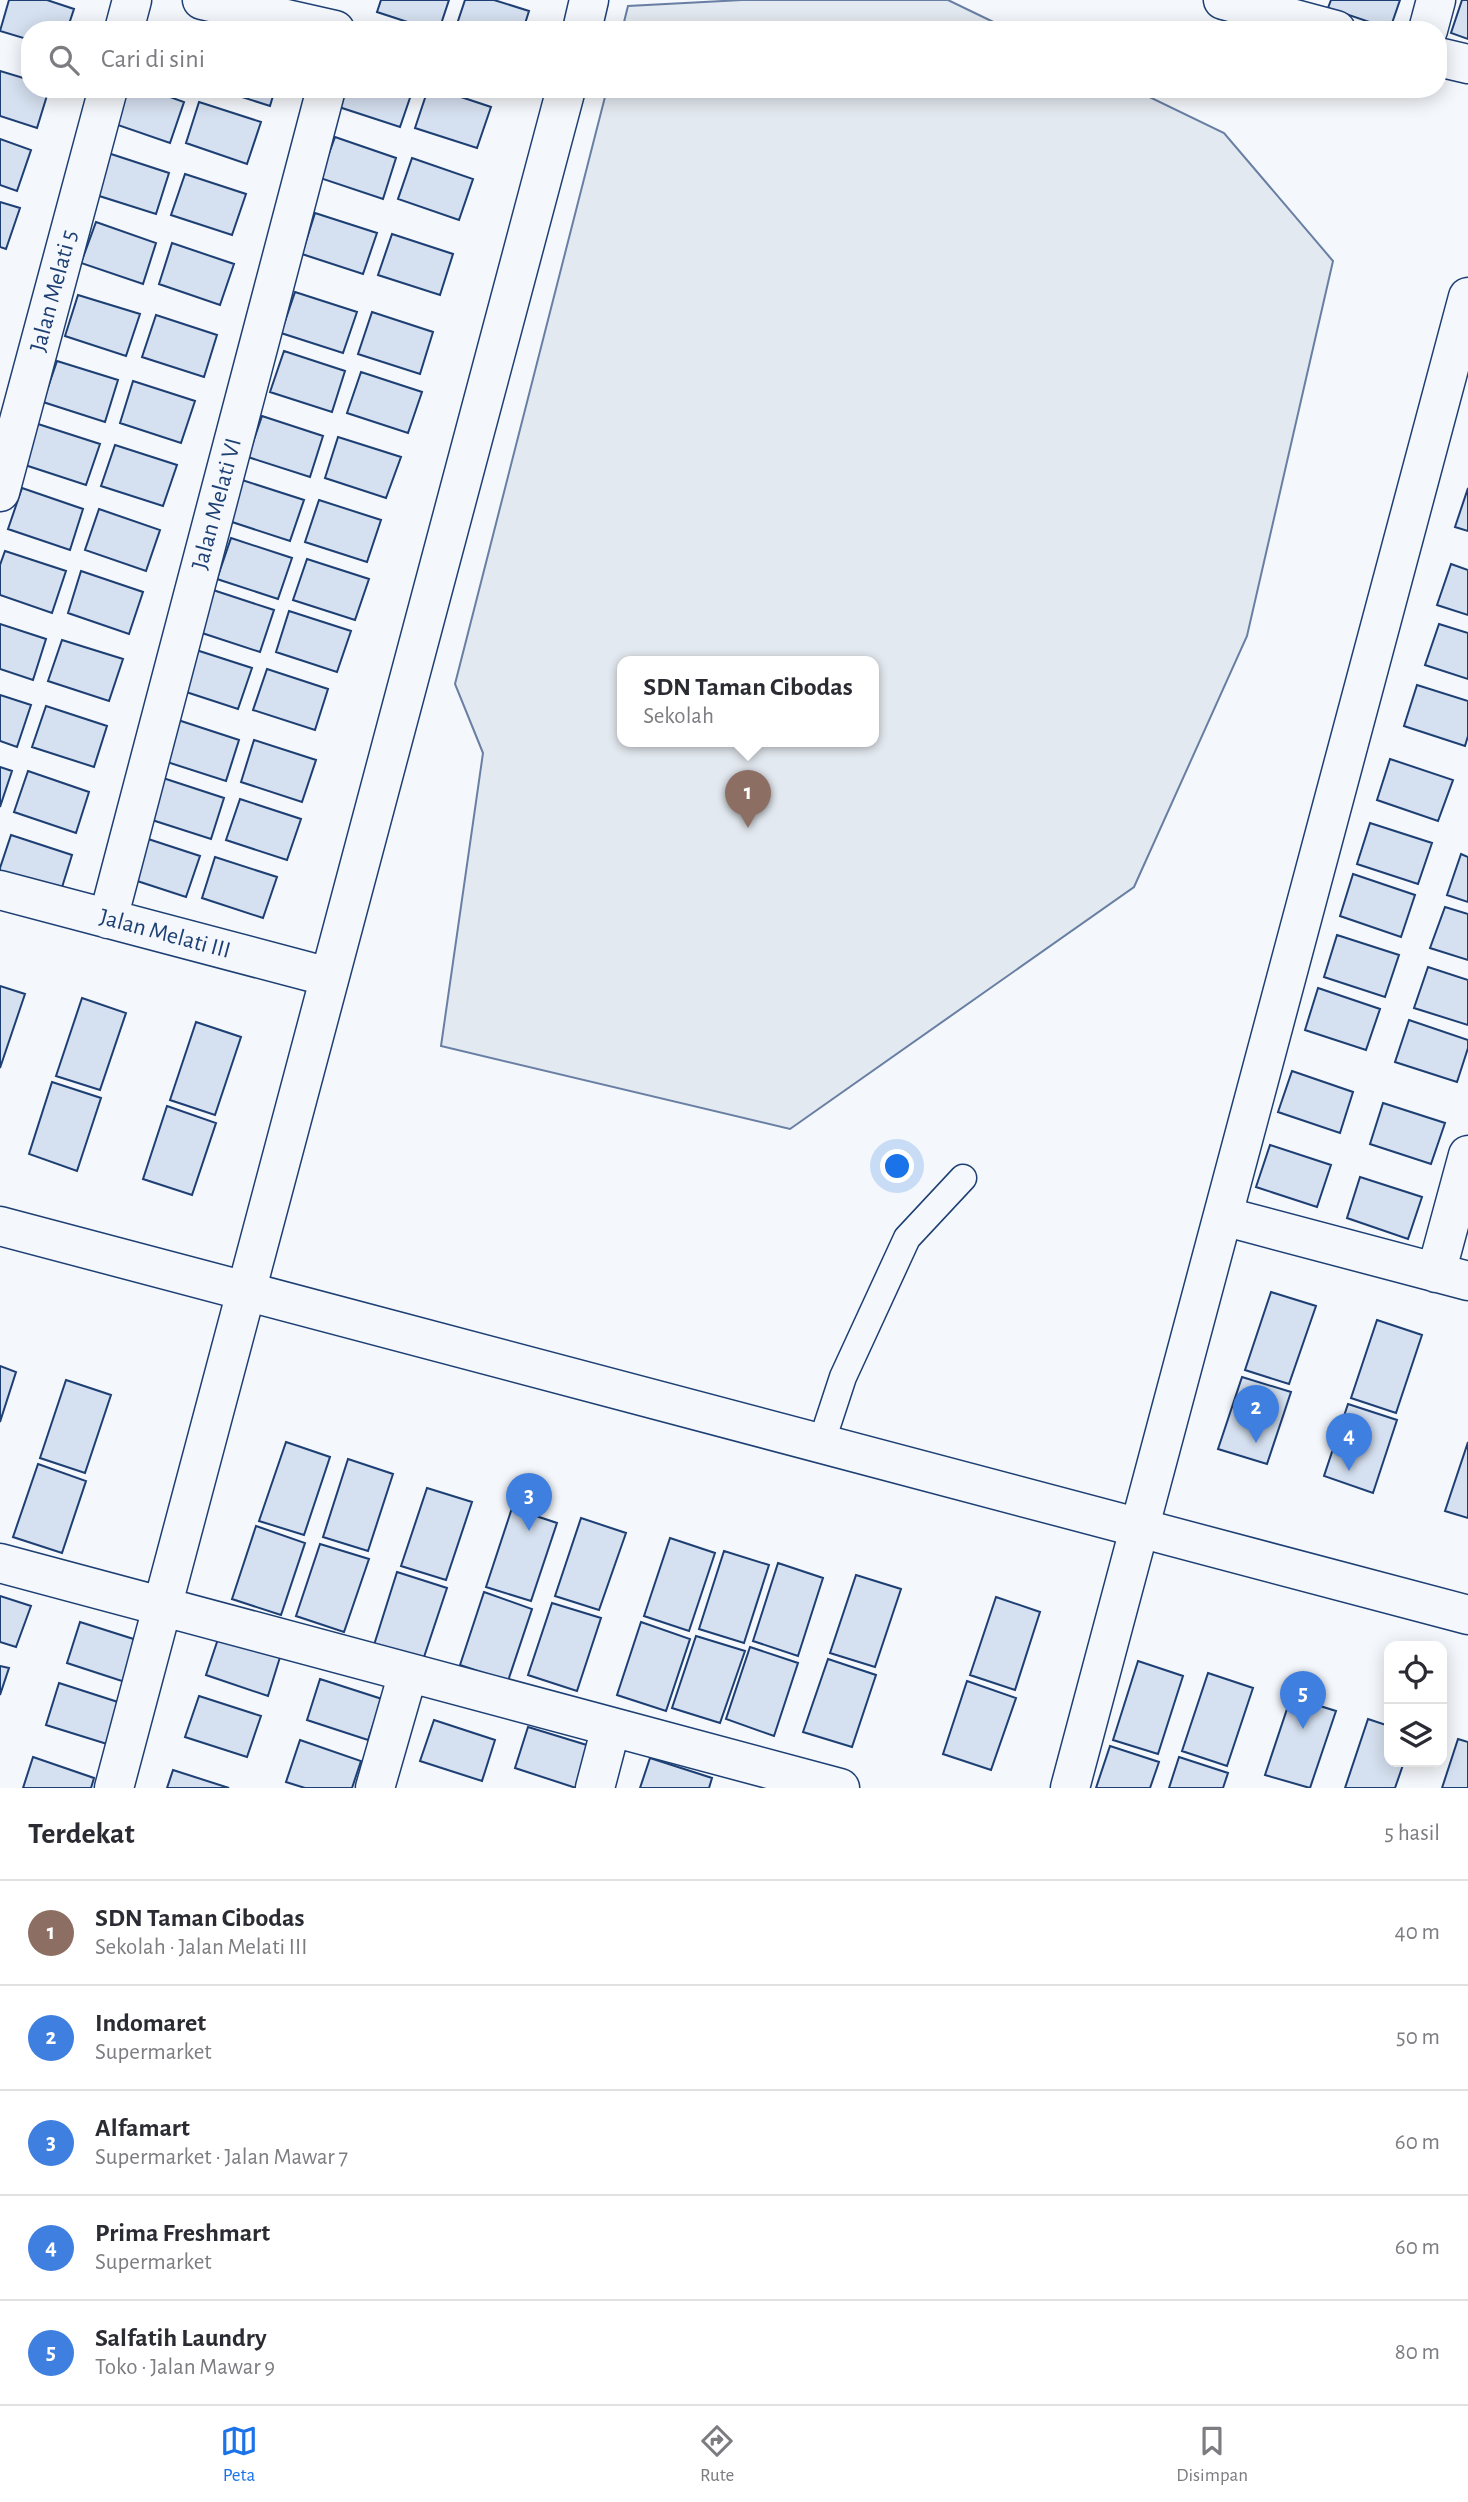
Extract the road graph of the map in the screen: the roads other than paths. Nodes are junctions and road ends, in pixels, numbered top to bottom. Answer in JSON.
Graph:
{"nodes":[{"id":1,"x":132,"y":0,"type":"edge"},
{"id":2,"x":202,"y":0,"type":"edge"},
{"id":3,"x":350,"y":0,"type":"edge"},
{"id":4,"x":589,"y":0,"type":"edge"},
{"id":5,"x":1223,"y":0,"type":"edge"},
{"id":6,"x":1436,"y":0,"type":"edge"},
{"id":7,"x":126,"y":21,"type":"edge"},
{"id":8,"x":295,"y":21,"type":"edge"},
{"id":9,"x":344,"y":21,"type":"edge"},
{"id":10,"x":584,"y":21,"type":"edge"},
{"id":11,"x":1302,"y":21,"type":"edge"},
{"id":12,"x":1430,"y":21,"type":"edge"},
{"id":13,"x":1447,"y":59,"type":"edge"},
{"id":14,"x":1468,"y":64,"type":"edge"},
{"id":15,"x":106,"y":98,"type":"edge"},
{"id":16,"x":324,"y":98,"type":"edge"},
{"id":17,"x":564,"y":98,"type":"edge"},
{"id":18,"x":1468,"y":297,"type":"edge"},
{"id":19,"x":0,"y":492,"type":"edge"},
{"id":20,"x":0,"y":890,"type":"edge"},
{"id":21,"x":108,"y":919,"type":"junction"},
{"id":22,"x":329,"y":978,"type":"junction"},
{"id":23,"x":1468,"y":1155,"type":"edge"},
{"id":24,"x":963,"y":1178,"type":"dead end"},
{"id":25,"x":1223,"y":1216,"type":"junction"},
{"id":26,"x":0,"y":1226,"type":"edge"},
{"id":27,"x":1452,"y":1277,"type":"edge"},
{"id":28,"x":246,"y":1292,"type":"junction"},
{"id":29,"x":821,"y":1444,"type":"junction"},
{"id":30,"x":1140,"y":1528,"type":"junction"},
{"id":31,"x":0,"y":1563,"type":"edge"},
{"id":32,"x":161,"y":1606,"type":"junction"},
{"id":33,"x":1468,"y":1615,"type":"edge"},
{"id":34,"x":408,"y":1673,"type":"junction"},
{"id":35,"x":611,"y":1727,"type":"junction"},
{"id":36,"x":829,"y":1787,"type":"edge"},
{"id":37,"x":114,"y":1788,"type":"edge"},
{"id":38,"x":376,"y":1788,"type":"edge"},
{"id":39,"x":595,"y":1788,"type":"edge"},
{"id":40,"x":1070,"y":1788,"type":"edge"}],
"edges":[{"from":1,"to":7,"type":"street"},
{"from":2,"to":8,"type":"street"},
{"from":3,"to":9,"type":"street"},
{"from":4,"to":10,"type":"street"},
{"from":5,"to":11,"type":"street"},
{"from":6,"to":12,"type":"street"},
{"from":13,"to":14,"type":"street"},
{"from":15,"to":19,"type":"street","name":"Jalan Melati 5"},
{"from":16,"to":21,"type":"street","name":"Jalan Melati VI"},
{"from":17,"to":22,"type":"street"},
{"from":18,"to":25,"type":"street"},
{"from":20,"to":21,"type":"street","name":"Jalan Melati III"},
{"from":21,"to":22,"type":"street","name":"Jalan Melati III"},
{"from":22,"to":28,"type":"street"},
{"from":23,"to":27,"type":"street"},
{"from":24,"to":29,"type":"lane"},
{"from":25,"to":27,"type":"street"},
{"from":25,"to":30,"type":"street"},
{"from":26,"to":28,"type":"street"},
{"from":28,"to":29,"type":"street"},
{"from":28,"to":32,"type":"street"},
{"from":29,"to":30,"type":"street"},
{"from":30,"to":33,"type":"street"},
{"from":30,"to":40,"type":"street"},
{"from":31,"to":32,"type":"street"},
{"from":32,"to":34,"type":"street"},
{"from":32,"to":37,"type":"street"},
{"from":34,"to":35,"type":"street"},
{"from":34,"to":38,"type":"street"},
{"from":35,"to":36,"type":"street"},
{"from":35,"to":39,"type":"street"}]}
